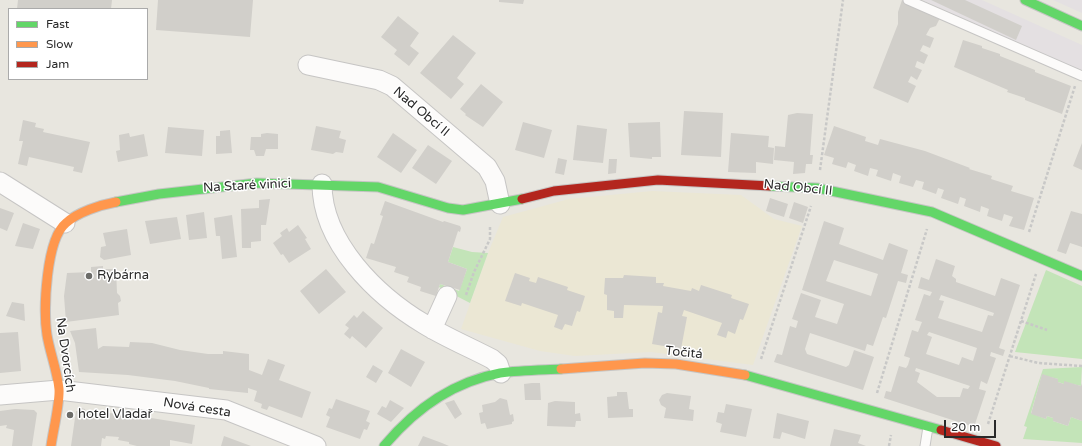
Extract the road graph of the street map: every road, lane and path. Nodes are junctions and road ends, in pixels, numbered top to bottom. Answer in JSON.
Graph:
{"nodes":[{"id":1,"x":908,"y":0,"type":"edge"},
{"id":2,"x":1025,"y":0,"type":"edge"},
{"id":3,"x":1082,"y":26,"type":"edge"},
{"id":4,"x":308,"y":65,"type":"dead end"},
{"id":5,"x":1080,"y":75,"type":"edge"},
{"id":6,"x":0,"y":182,"type":"edge"},
{"id":7,"x":322,"y":184,"type":"junction"},
{"id":8,"x":500,"y":204,"type":"junction"},
{"id":9,"x":932,"y":212,"type":"junction"},
{"id":10,"x":65,"y":223,"type":"junction"},
{"id":11,"x":1023,"y":250,"type":"junction"},
{"id":12,"x":1041,"y":257,"type":"junction"},
{"id":13,"x":1082,"y":276,"type":"edge"},
{"id":14,"x":456,"y":296,"type":"joint"},
{"id":15,"x":1021,"y":321,"type":"junction"},
{"id":16,"x":432,"y":329,"type":"junction"},
{"id":17,"x":1047,"y":330,"type":"dead end"},
{"id":18,"x":1010,"y":356,"type":"junction"},
{"id":19,"x":1082,"y":366,"type":"edge"},
{"id":20,"x":500,"y":373,"type":"junction"},
{"id":21,"x":59,"y":390,"type":"junction"},
{"id":22,"x":0,"y":395,"type":"edge"},
{"id":23,"x":872,"y":410,"type":"junction"},
{"id":24,"x":928,"y":427,"type":"junction"},
{"id":25,"x":982,"y":443,"type":"junction"},
{"id":26,"x":51,"y":446,"type":"edge"},
{"id":27,"x":316,"y":446,"type":"edge"},
{"id":28,"x":384,"y":446,"type":"edge"},
{"id":29,"x":924,"y":446,"type":"edge"},
{"id":30,"x":996,"y":446,"type":"edge"}],
"edges":[{"from":1,"to":5,"type":"lane"},
{"from":2,"to":3,"type":"street"},
{"from":4,"to":8,"type":"street","name":"Nad Obcí II"},
{"from":5,"to":11,"type":"path"},
{"from":6,"to":10,"type":"street"},
{"from":7,"to":8,"type":"street","name":"Nad Obcí II"},
{"from":7,"to":10,"type":"street","name":"Na Staré vinici"},
{"from":7,"to":16,"type":"street"},
{"from":8,"to":9,"type":"street","name":"Nad Obcí II"},
{"from":8,"to":14,"type":"path"},
{"from":9,"to":11,"type":"street","name":"Nad Obcí II"},
{"from":9,"to":23,"type":"path"},
{"from":10,"to":21,"type":"street","name":"Na Dvorcích"},
{"from":11,"to":12,"type":"street","name":"Nad Obcí II"},
{"from":12,"to":13,"type":"street","name":"Nad Obcí II"},
{"from":12,"to":15,"type":"path"},
{"from":14,"to":16,"type":"street"},
{"from":15,"to":17,"type":"path"},
{"from":15,"to":18,"type":"path"},
{"from":16,"to":20,"type":"street"},
{"from":18,"to":19,"type":"path"},
{"from":18,"to":25,"type":"path"},
{"from":20,"to":23,"type":"street","name":"Točitá"},
{"from":20,"to":28,"type":"street","name":"Točitá"},
{"from":21,"to":22,"type":"street","name":"Nová cesta"},
{"from":21,"to":26,"type":"street","name":"Na Dvorcích"},
{"from":21,"to":27,"type":"street","name":"Nová cesta"},
{"from":23,"to":24,"type":"street","name":"Točitá"},
{"from":24,"to":25,"type":"street","name":"Točitá"},
{"from":24,"to":29,"type":"lane"},
{"from":25,"to":30,"type":"street","name":"Točitá"}]}
